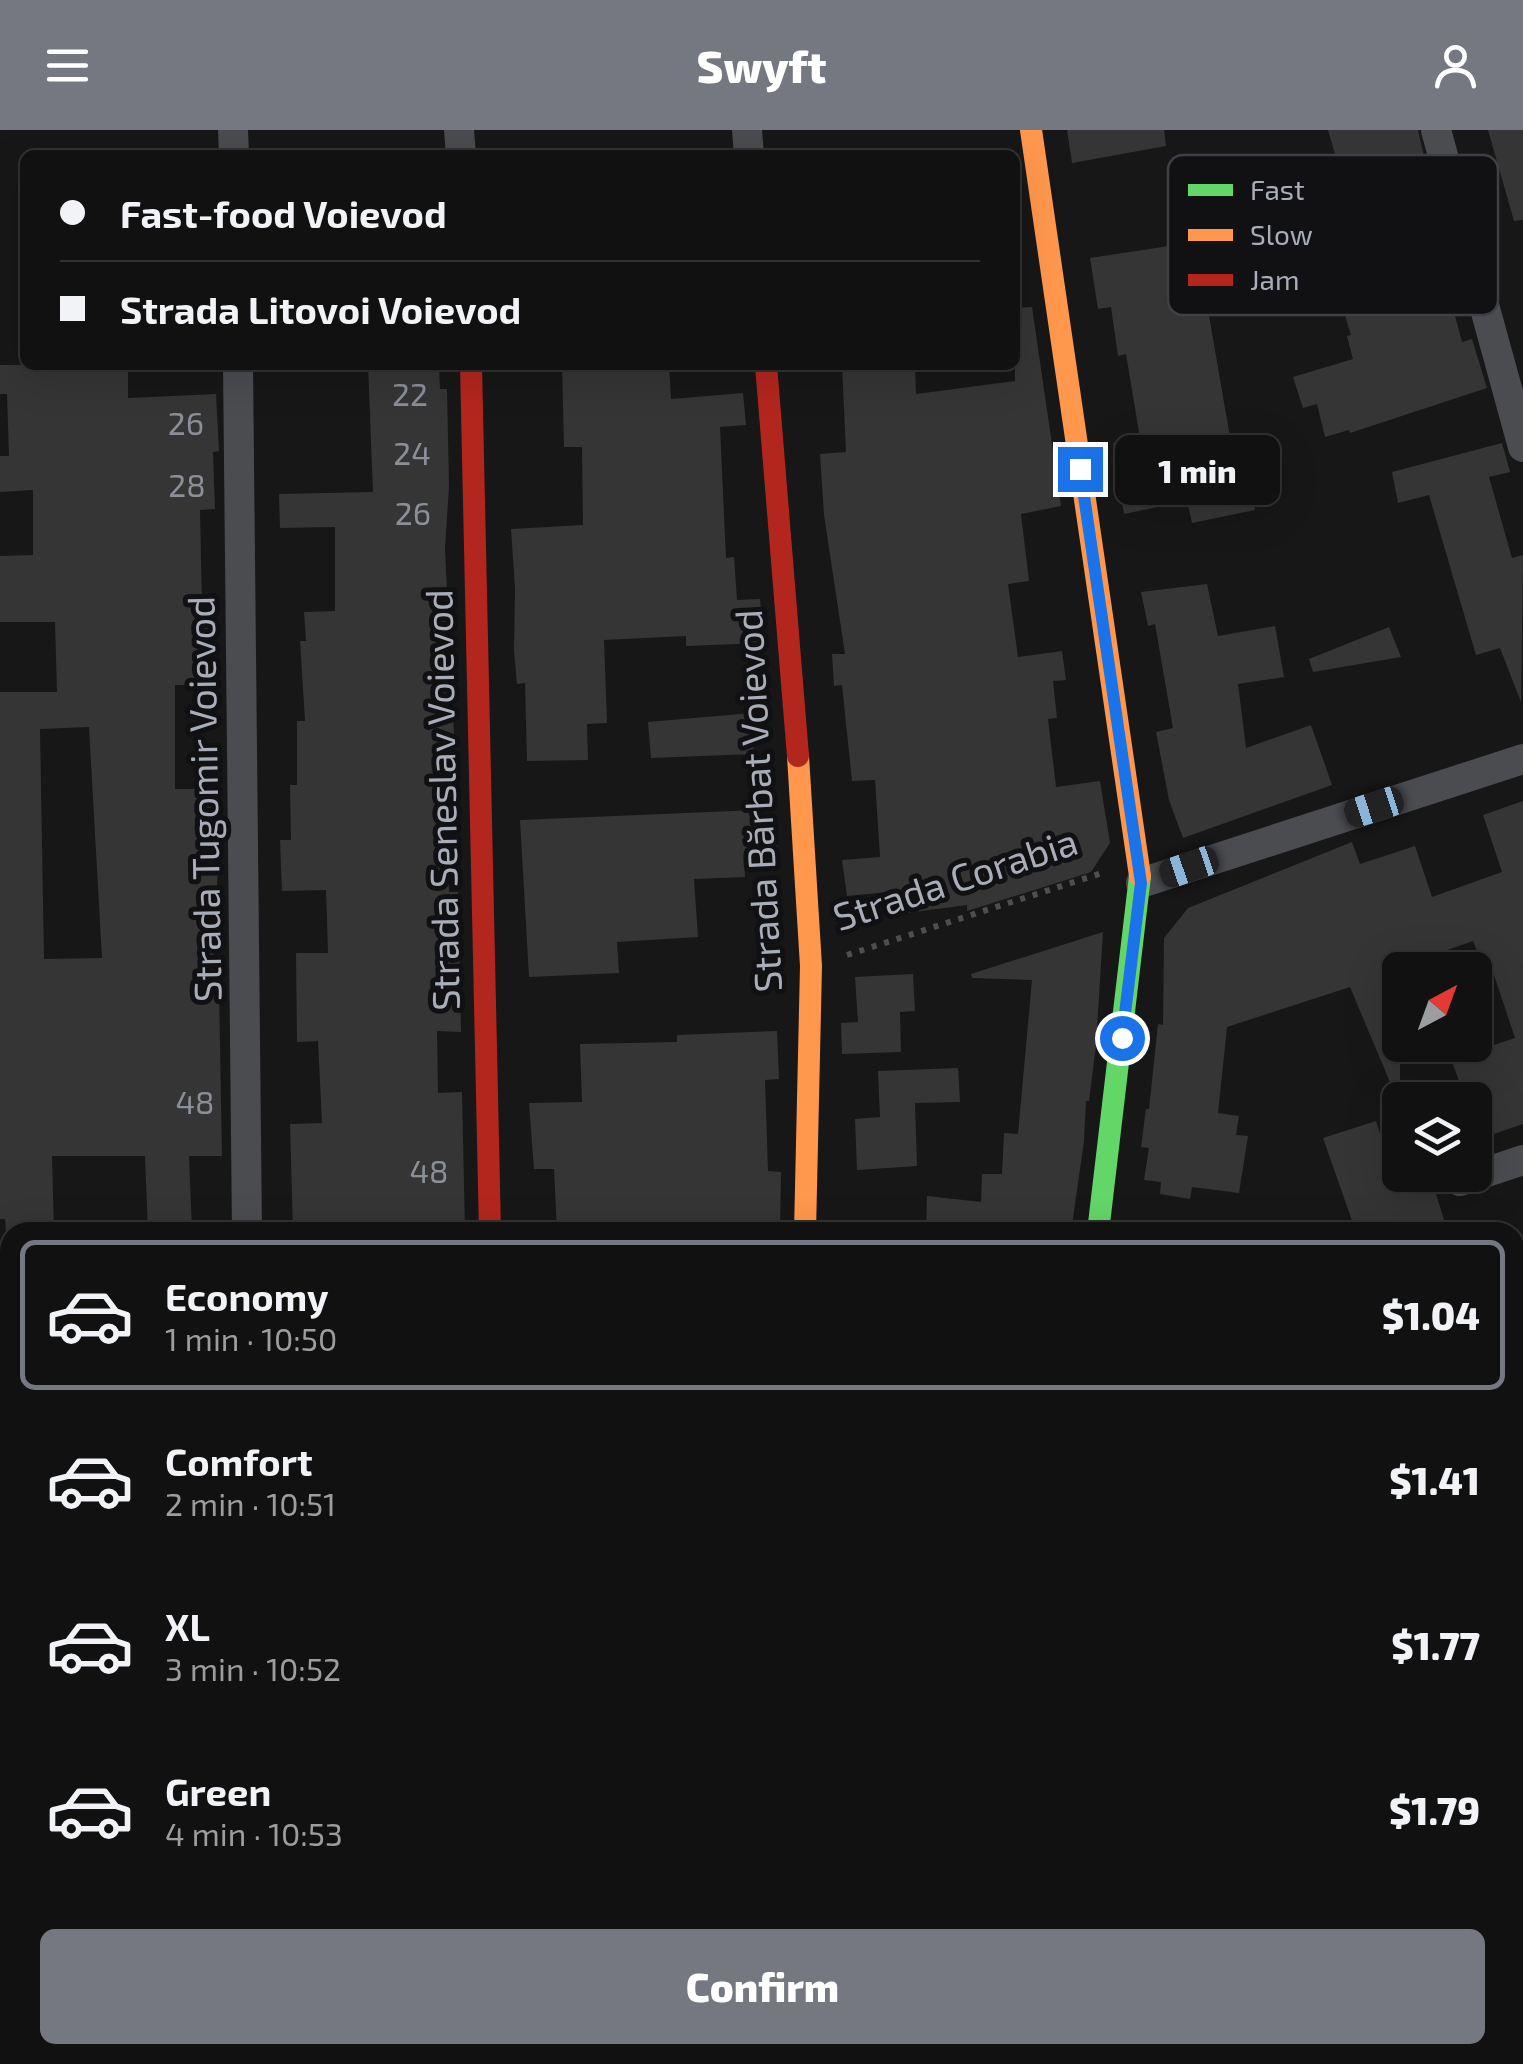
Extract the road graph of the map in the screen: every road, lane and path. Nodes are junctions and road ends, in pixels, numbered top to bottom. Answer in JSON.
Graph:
{"nodes":[{"id":1,"x":1031,"y":130,"type":"edge"},
{"id":2,"x":1436,"y":130,"type":"edge"},
{"id":3,"x":1443,"y":155,"type":"edge"},
{"id":4,"x":1487,"y":315,"type":"edge"},
{"id":5,"x":238,"y":370,"type":"edge"},
{"id":6,"x":472,"y":370,"type":"edge"},
{"id":7,"x":766,"y":370,"type":"edge"},
{"id":8,"x":1523,"y":448,"type":"edge"},
{"id":9,"x":1523,"y":759,"type":"edge"},
{"id":10,"x":1141,"y":883,"type":"junction"},
{"id":11,"x":811,"y":966,"type":"junction"},
{"id":12,"x":1523,"y":1160,"type":"edge"},
{"id":13,"x":1492,"y":1170,"type":"edge"},
{"id":14,"x":247,"y":1222,"type":"edge"},
{"id":15,"x":490,"y":1222,"type":"edge"},
{"id":16,"x":805,"y":1222,"type":"edge"},
{"id":17,"x":1099,"y":1222,"type":"edge"}],
"edges":[{"from":1,"to":10,"type":"street"},
{"from":2,"to":3,"type":"street"},
{"from":4,"to":8,"type":"street"},
{"from":5,"to":14,"type":"street","name":"Strada Tugomir Voievod"},
{"from":6,"to":15,"type":"street","name":"Strada Seneslav Voievod"},
{"from":7,"to":11,"type":"street","name":"Strada Bărbat Voievod"},
{"from":9,"to":10,"type":"street"},
{"from":10,"to":11,"type":"path","name":"Strada Corabia"},
{"from":10,"to":17,"type":"street"},
{"from":11,"to":16,"type":"street","name":"Strada Bărbat Voievod"},
{"from":12,"to":13,"type":"street"}]}
